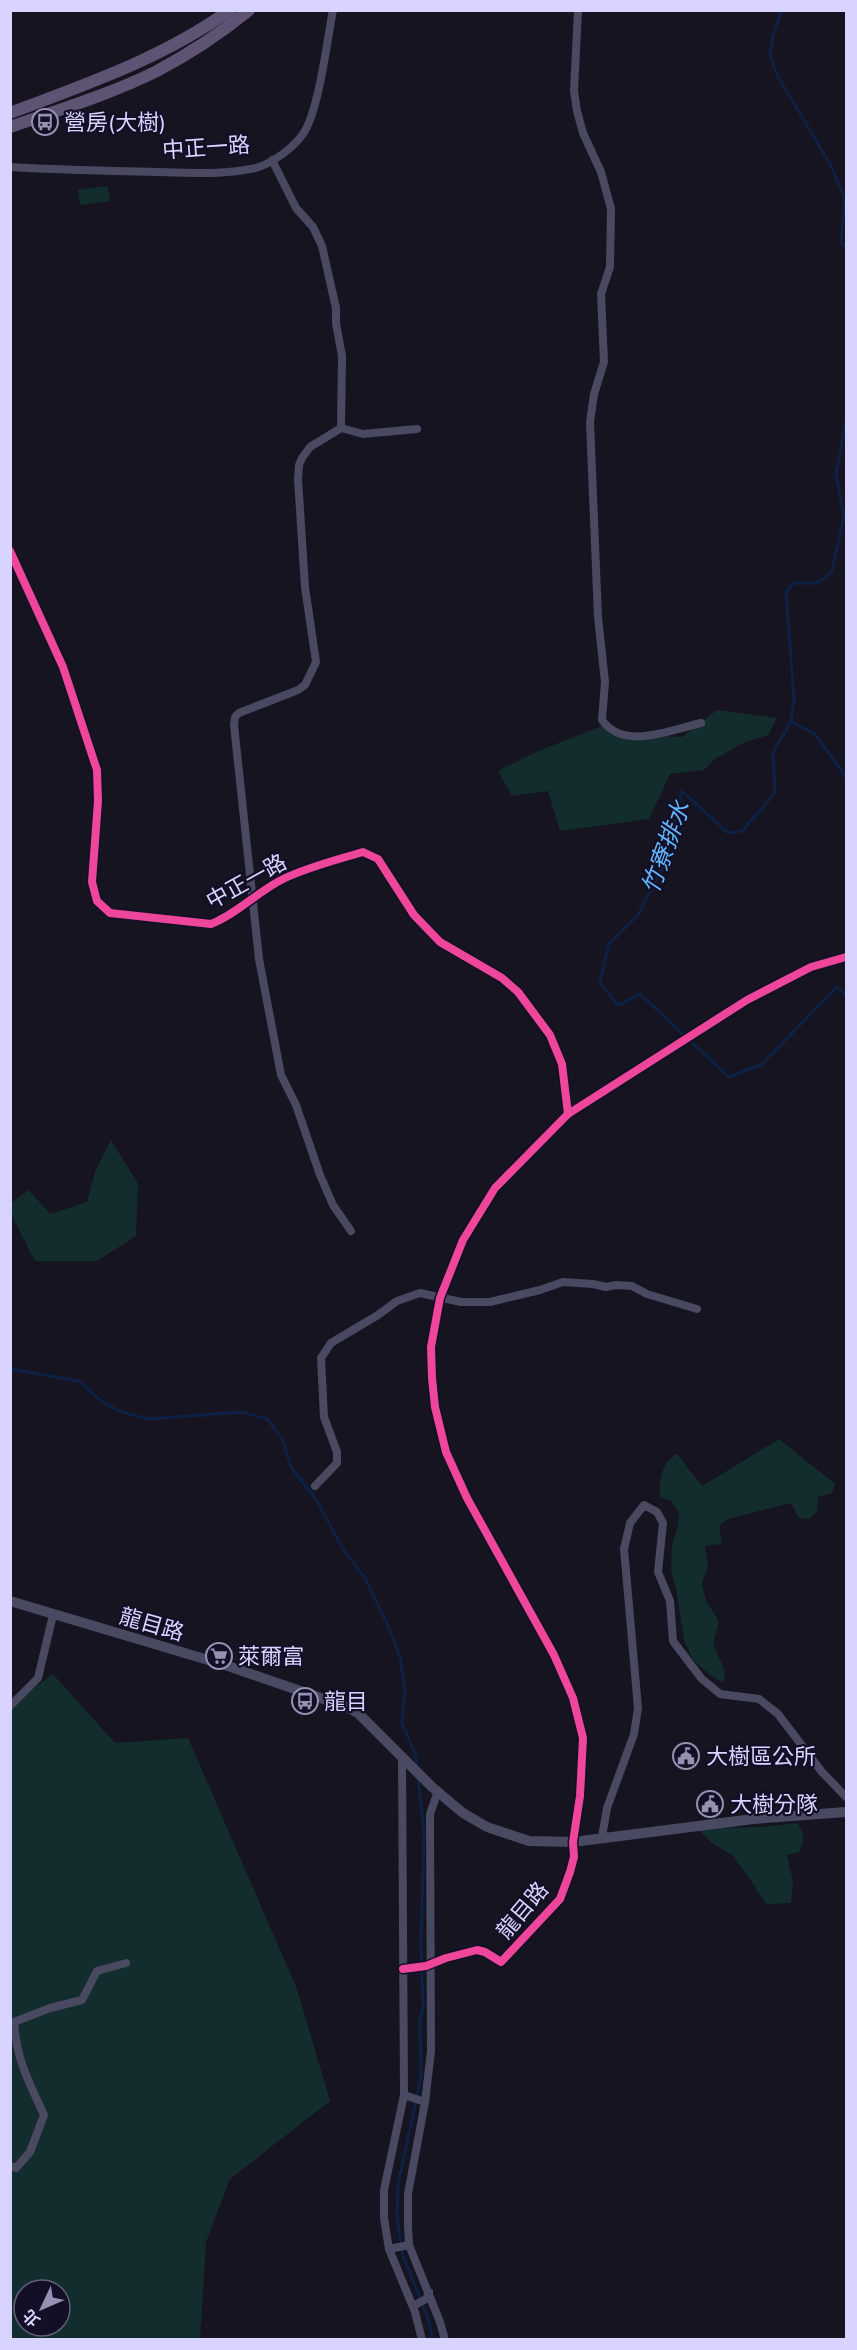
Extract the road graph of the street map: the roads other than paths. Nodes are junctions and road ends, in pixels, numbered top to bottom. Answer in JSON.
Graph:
{"nodes":[{"id":1,"x":230,"y":10,"type":"edge"},
{"id":2,"x":249,"y":10,"type":"edge"},
{"id":3,"x":333,"y":10,"type":"edge"},
{"id":4,"x":578,"y":10,"type":"edge"},
{"id":5,"x":10,"y":113,"type":"edge"},
{"id":6,"x":10,"y":128,"type":"edge"},
{"id":7,"x":272,"y":160,"type":"junction"},
{"id":8,"x":10,"y":166,"type":"edge"},
{"id":9,"x":341,"y":428,"type":"junction"},
{"id":10,"x":417,"y":429,"type":"dead end"},
{"id":11,"x":10,"y":550,"type":"edge"},
{"id":12,"x":700,"y":723,"type":"dead end"},
{"id":13,"x":253,"y":899,"type":"junction"},
{"id":14,"x":846,"y":958,"type":"edge"},
{"id":15,"x":568,"y":1114,"type":"junction"},
{"id":16,"x":351,"y":1231,"type":"dead end"},
{"id":17,"x":440,"y":1298,"type":"junction"},
{"id":18,"x":696,"y":1309,"type":"dead end"},
{"id":19,"x":315,"y":1486,"type":"dead end"},
{"id":20,"x":10,"y":1601,"type":"edge"},
{"id":21,"x":53,"y":1615,"type":"junction"},
{"id":22,"x":10,"y":1706,"type":"edge"},
{"id":23,"x":402,"y":1756,"type":"junction"},
{"id":24,"x":435,"y":1789,"type":"junction"},
{"id":25,"x":846,"y":1797,"type":"edge"},
{"id":26,"x":846,"y":1812,"type":"edge"},
{"id":27,"x":602,"y":1837,"type":"junction"},
{"id":28,"x":573,"y":1842,"type":"junction"},
{"id":29,"x":126,"y":1963,"type":"dead end"},
{"id":30,"x":429,"y":1965,"type":"junction"},
{"id":31,"x":406,"y":1969,"type":"junction"},
{"id":32,"x":407,"y":2096,"type":"junction"},
{"id":33,"x":424,"y":2102,"type":"junction"},
{"id":34,"x":10,"y":2166,"type":"edge"},
{"id":35,"x":407,"y":2246,"type":"junction"},
{"id":36,"x":392,"y":2248,"type":"junction"},
{"id":37,"x":427,"y":2296,"type":"junction"},
{"id":38,"x":415,"y":2306,"type":"junction"},
{"id":39,"x":422,"y":2340,"type":"edge"},
{"id":40,"x":445,"y":2340,"type":"edge"}],
"edges":[{"from":1,"to":5,"type":"main road"},
{"from":2,"to":6,"type":"main road"},
{"from":3,"to":7,"type":"street","name":"中正一路"},
{"from":4,"to":12,"type":"street"},
{"from":7,"to":8,"type":"street","name":"中正一路"},
{"from":7,"to":9,"type":"street"},
{"from":9,"to":10,"type":"street"},
{"from":9,"to":13,"type":"street"},
{"from":11,"to":13,"type":"street","name":"中正一路"},
{"from":13,"to":15,"type":"street","name":"中正一路"},
{"from":13,"to":16,"type":"street"},
{"from":14,"to":15,"type":"street"},
{"from":15,"to":17,"type":"street"},
{"from":17,"to":18,"type":"street"},
{"from":17,"to":19,"type":"street"},
{"from":17,"to":28,"type":"street"},
{"from":20,"to":21,"type":"street","name":"龍目路"},
{"from":21,"to":22,"type":"street"},
{"from":21,"to":23,"type":"street","name":"龍目路"},
{"from":23,"to":24,"type":"street","name":"龍目路"},
{"from":23,"to":31,"type":"street"},
{"from":24,"to":28,"type":"street"},
{"from":24,"to":30,"type":"street"},
{"from":25,"to":27,"type":"street"},
{"from":26,"to":27,"type":"street"},
{"from":27,"to":28,"type":"street"},
{"from":28,"to":30,"type":"street","name":"龍目路"},
{"from":29,"to":34,"type":"street"},
{"from":30,"to":31,"type":"street"},
{"from":30,"to":33,"type":"street"},
{"from":31,"to":32,"type":"street"},
{"from":32,"to":33,"type":"street"},
{"from":32,"to":36,"type":"street"},
{"from":33,"to":35,"type":"street"},
{"from":35,"to":36,"type":"street"},
{"from":35,"to":37,"type":"street"},
{"from":36,"to":38,"type":"street"},
{"from":37,"to":38,"type":"street"},
{"from":37,"to":40,"type":"street"},
{"from":38,"to":39,"type":"street"}]}
